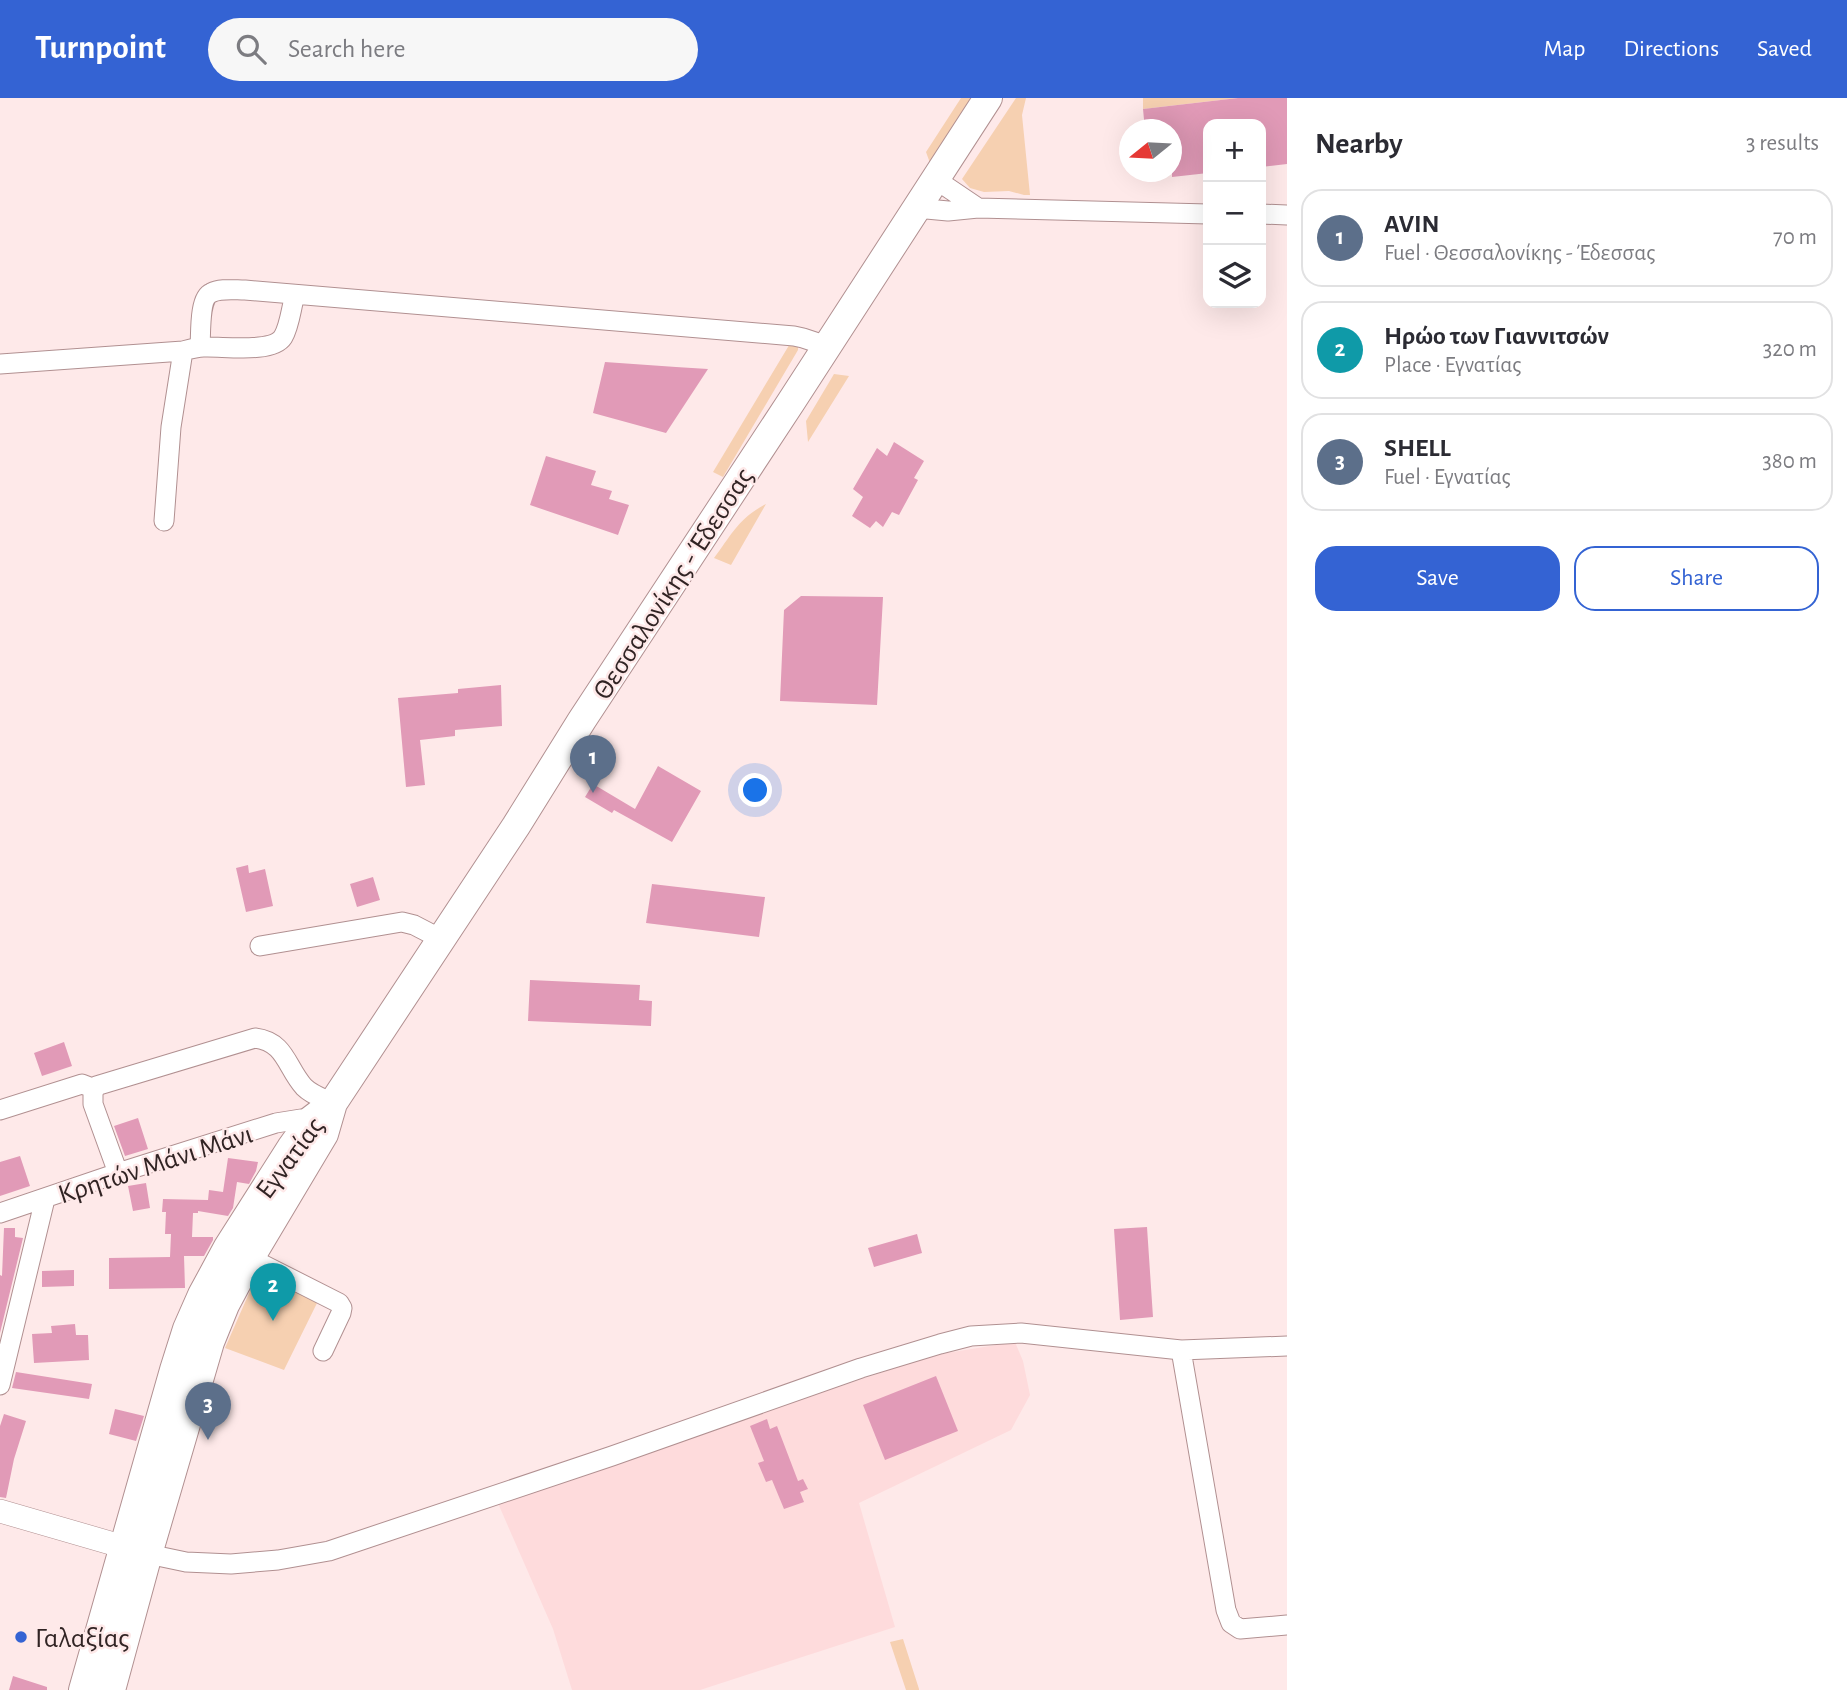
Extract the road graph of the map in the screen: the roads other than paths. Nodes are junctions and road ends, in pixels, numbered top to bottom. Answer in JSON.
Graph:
{"nodes":[{"id":1,"x":988,"y":98,"type":"edge"},
{"id":2,"x":935,"y":179,"type":"junction"},
{"id":3,"x":916,"y":208,"type":"junction"},
{"id":4,"x":978,"y":208,"type":"junction"},
{"id":5,"x":1203,"y":214,"type":"edge"},
{"id":6,"x":1266,"y":214,"type":"edge"},
{"id":7,"x":1287,"y":215,"type":"edge"},
{"id":8,"x":295,"y":295,"type":"junction"},
{"id":9,"x":827,"y":346,"type":"junction"},
{"id":10,"x":191,"y":349,"type":"junction"},
{"id":11,"x":0,"y":364,"type":"edge"},
{"id":12,"x":163,"y":522,"type":"dead end"},
{"id":13,"x":441,"y":939,"type":"junction"},
{"id":14,"x":260,"y":946,"type":"dead end"},
{"id":15,"x":95,"y":1088,"type":"junction"},
{"id":16,"x":0,"y":1110,"type":"edge"},
{"id":17,"x":322,"y":1112,"type":"junction"},
{"id":18,"x":262,"y":1128,"type":"junction"},
{"id":19,"x":291,"y":1148,"type":"junction"},
{"id":20,"x":118,"y":1173,"type":"junction"},
{"id":21,"x":45,"y":1199,"type":"junction"},
{"id":22,"x":0,"y":1213,"type":"edge"},
{"id":23,"x":250,"y":1258,"type":"junction"},
{"id":24,"x":1287,"y":1346,"type":"edge"},
{"id":25,"x":1181,"y":1350,"type":"junction"},
{"id":26,"x":323,"y":1351,"type":"dead end"},
{"id":27,"x":0,"y":1385,"type":"edge"},
{"id":28,"x":0,"y":1511,"type":"edge"},
{"id":29,"x":135,"y":1551,"type":"junction"},
{"id":30,"x":1287,"y":1625,"type":"edge"},
{"id":31,"x":83,"y":1690,"type":"edge"},
{"id":32,"x":111,"y":1690,"type":"edge"}],
"edges":[{"from":1,"to":2,"type":"highway","name":"Θεσσαλονίκης - Έδεσσας"},
{"from":2,"to":3,"type":"highway","name":"Θεσσαλονίκης - Έδεσσας"},
{"from":2,"to":4,"type":"street"},
{"from":3,"to":4,"type":"street"},
{"from":3,"to":9,"type":"highway","name":"Θεσσαλονίκης - Έδεσσας"},
{"from":4,"to":5,"type":"street"},
{"from":6,"to":7,"type":"street"},
{"from":8,"to":9,"type":"street"},
{"from":8,"to":10,"type":"street"},
{"from":8,"to":10,"type":"street"},
{"from":9,"to":13,"type":"highway","name":"Θεσσαλονίκης - Έδεσσας"},
{"from":10,"to":11,"type":"street"},
{"from":10,"to":12,"type":"street"},
{"from":13,"to":14,"type":"street"},
{"from":13,"to":17,"type":"highway","name":"Θεσσαλονίκης - Έδεσσας"},
{"from":15,"to":16,"type":"street"},
{"from":15,"to":17,"type":"street"},
{"from":15,"to":20,"type":"street"},
{"from":17,"to":18,"type":"street","name":"Κρητών Μάνι Μάνι"},
{"from":17,"to":19,"type":"highway","name":"Εγνατίας"},
{"from":17,"to":23,"type":"highway","name":"Εγνατίας"},
{"from":18,"to":19,"type":"street"},
{"from":18,"to":20,"type":"street","name":"Κρητών Μάνι Μάνι"},
{"from":19,"to":29,"type":"highway","name":"Εγνατίας"},
{"from":20,"to":21,"type":"street","name":"Κρητών Μάνι Μάνι"},
{"from":21,"to":22,"type":"street","name":"Κρητών Μάνι Μάνι"},
{"from":21,"to":27,"type":"street"},
{"from":23,"to":26,"type":"street"},
{"from":23,"to":29,"type":"highway","name":"Εγνατίας"},
{"from":24,"to":25,"type":"street"},
{"from":25,"to":29,"type":"street"},
{"from":25,"to":30,"type":"street"},
{"from":28,"to":29,"type":"main road"},
{"from":29,"to":31,"type":"highway","name":"Εγνατίας"},
{"from":29,"to":32,"type":"highway","name":"Εγνατίας"}]}
